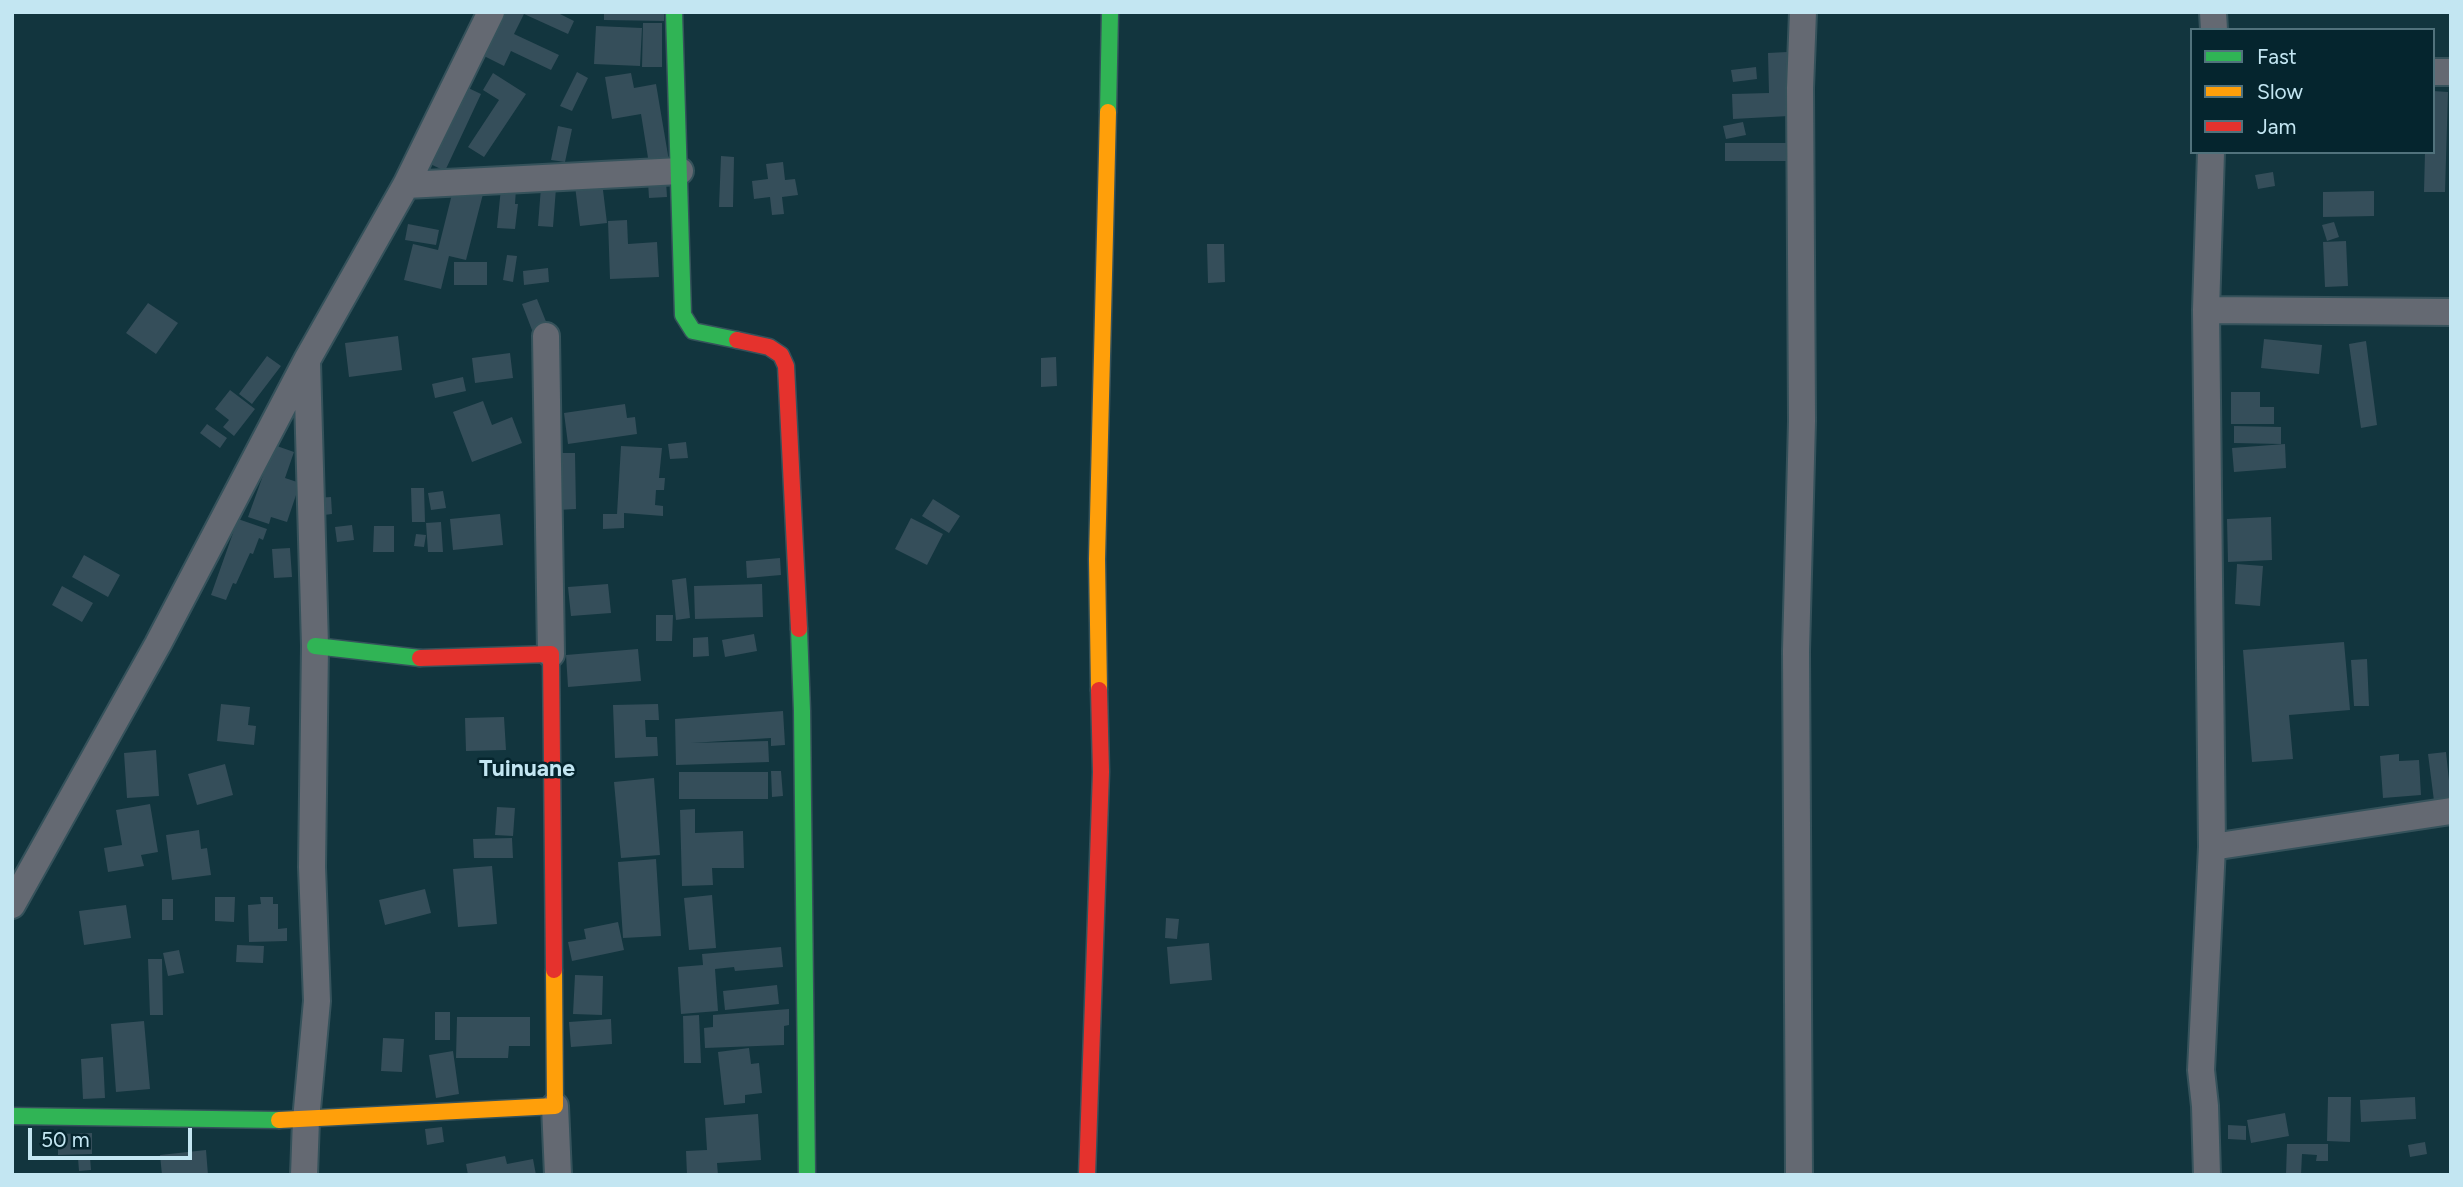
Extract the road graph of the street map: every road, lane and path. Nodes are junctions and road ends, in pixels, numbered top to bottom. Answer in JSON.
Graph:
{"nodes":[{"id":1,"x":491,"y":12,"type":"edge"},
{"id":2,"x":674,"y":12,"type":"edge"},
{"id":3,"x":1110,"y":12,"type":"edge"},
{"id":4,"x":1803,"y":12,"type":"edge"},
{"id":5,"x":2211,"y":154,"type":"edge"},
{"id":6,"x":680,"y":171,"type":"junction"},
{"id":7,"x":406,"y":185,"type":"junction"},
{"id":8,"x":2206,"y":310,"type":"junction"},
{"id":9,"x":2451,"y":312,"type":"edge"},
{"id":10,"x":545,"y":336,"type":"dead end"},
{"id":11,"x":307,"y":360,"type":"junction"},
{"id":12,"x":315,"y":646,"type":"junction"},
{"id":13,"x":551,"y":654,"type":"junction"},
{"id":14,"x":2451,"y":811,"type":"edge"},
{"id":15,"x":2213,"y":847,"type":"junction"},
{"id":16,"x":12,"y":905,"type":"edge"},
{"id":17,"x":555,"y":1106,"type":"junction"},
{"id":18,"x":12,"y":1116,"type":"edge"},
{"id":19,"x":306,"y":1120,"type":"junction"},
{"id":20,"x":304,"y":1175,"type":"edge"},
{"id":21,"x":558,"y":1175,"type":"edge"},
{"id":22,"x":807,"y":1175,"type":"edge"},
{"id":23,"x":1087,"y":1175,"type":"edge"},
{"id":24,"x":1799,"y":1175,"type":"edge"},
{"id":25,"x":2207,"y":1175,"type":"edge"}],
"edges":[{"from":1,"to":7,"type":"street"},
{"from":2,"to":6,"type":"street"},
{"from":3,"to":23,"type":"street"},
{"from":4,"to":24,"type":"street"},
{"from":5,"to":8,"type":"street"},
{"from":6,"to":7,"type":"street"},
{"from":6,"to":22,"type":"street"},
{"from":7,"to":11,"type":"street"},
{"from":8,"to":9,"type":"street"},
{"from":8,"to":15,"type":"street"},
{"from":10,"to":13,"type":"street"},
{"from":11,"to":12,"type":"street"},
{"from":11,"to":16,"type":"street"},
{"from":12,"to":13,"type":"street"},
{"from":12,"to":19,"type":"street"},
{"from":13,"to":17,"type":"street"},
{"from":14,"to":15,"type":"street"},
{"from":15,"to":25,"type":"street"},
{"from":17,"to":19,"type":"street"},
{"from":17,"to":21,"type":"street"},
{"from":18,"to":19,"type":"street"},
{"from":19,"to":20,"type":"street"}]}
